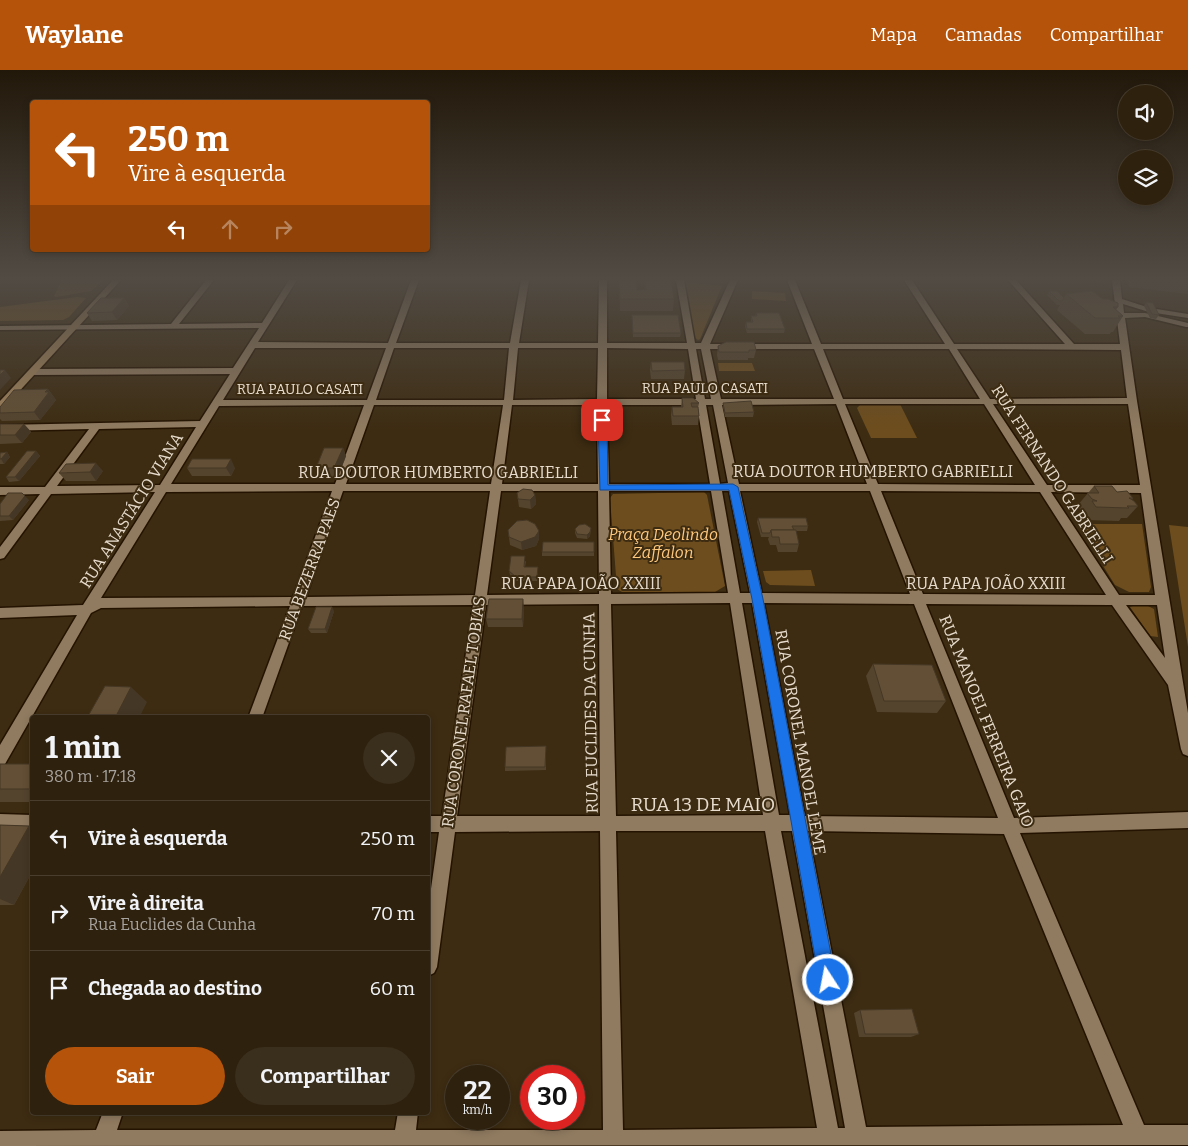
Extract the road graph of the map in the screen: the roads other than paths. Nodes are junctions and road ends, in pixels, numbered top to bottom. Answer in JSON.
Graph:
{"nodes":[{"id":1,"x":70,"y":330,"type":"edge"},
{"id":2,"x":261,"y":330,"type":"edge"},
{"id":3,"x":397,"y":330,"type":"edge"},
{"id":4,"x":517,"y":330,"type":"edge"},
{"id":5,"x":602,"y":330,"type":"edge"},
{"id":6,"x":694,"y":330,"type":"edge"},
{"id":7,"x":706,"y":330,"type":"edge"},
{"id":8,"x":810,"y":330,"type":"edge"},
{"id":9,"x":941,"y":330,"type":"edge"},
{"id":10,"x":1057,"y":330,"type":"edge"},
{"id":11,"x":1123,"y":330,"type":"edge"},
{"id":12,"x":392,"y":344,"type":"junction"},
{"id":13,"x":602,"y":344,"type":"junction"},
{"id":14,"x":253,"y":345,"type":"junction"},
{"id":15,"x":514,"y":345,"type":"junction"},
{"id":16,"x":698,"y":345,"type":"junction"},
{"id":17,"x":816,"y":346,"type":"junction"},
{"id":18,"x":952,"y":347,"type":"junction"},
{"id":19,"x":1126,"y":347,"type":"junction"},
{"id":20,"x":1073,"y":348,"type":"junction"},
{"id":21,"x":236,"y":371,"type":"junction"},
{"id":22,"x":32,"y":372,"type":"junction"},
{"id":23,"x":839,"y":401,"type":"junction"},
{"id":24,"x":987,"y":401,"type":"junction"},
{"id":25,"x":1132,"y":401,"type":"junction"},
{"id":26,"x":602,"y":402,"type":"junction"},
{"id":27,"x":709,"y":402,"type":"junction"},
{"id":28,"x":217,"y":403,"type":"junction"},
{"id":29,"x":370,"y":403,"type":"junction"},
{"id":30,"x":508,"y":403,"type":"junction"},
{"id":31,"x":0,"y":407,"type":"edge"},
{"id":32,"x":203,"y":424,"type":"junction"},
{"id":33,"x":96,"y":426,"type":"junction"},
{"id":34,"x":0,"y":428,"type":"edge"},
{"id":35,"x":715,"y":487,"type":"junction"},
{"id":36,"x":733,"y":487,"type":"junction"},
{"id":37,"x":875,"y":487,"type":"junction"},
{"id":38,"x":165,"y":488,"type":"junction"},
{"id":39,"x":496,"y":488,"type":"junction"},
{"id":40,"x":604,"y":488,"type":"junction"},
{"id":41,"x":1043,"y":488,"type":"junction"},
{"id":42,"x":338,"y":489,"type":"junction"},
{"id":43,"x":1146,"y":489,"type":"junction"},
{"id":44,"x":49,"y":490,"type":"junction"},
{"id":45,"x":0,"y":491,"type":"edge"},
{"id":46,"x":0,"y":555,"type":"edge"},
{"id":47,"x":736,"y":598,"type":"junction"},
{"id":48,"x":757,"y":599,"type":"junction"},
{"id":49,"x":1115,"y":599,"type":"junction"},
{"id":50,"x":479,"y":600,"type":"junction"},
{"id":51,"x":920,"y":600,"type":"junction"},
{"id":52,"x":1164,"y":600,"type":"junction"},
{"id":53,"x":606,"y":601,"type":"junction"},
{"id":54,"x":296,"y":602,"type":"junction"},
{"id":55,"x":87,"y":610,"type":"junction"},
{"id":56,"x":0,"y":613,"type":"edge"},
{"id":57,"x":1175,"y":683,"type":"junction"},
{"id":58,"x":255,"y":715,"type":"edge"},
{"id":59,"x":1188,"y":749,"type":"edge"},
{"id":60,"x":0,"y":760,"type":"edge"},
{"id":61,"x":1188,"y":820,"type":"edge"},
{"id":62,"x":0,"y":822,"type":"edge"},
{"id":63,"x":30,"y":823,"type":"edge"},
{"id":64,"x":772,"y":823,"type":"junction"},
{"id":65,"x":430,"y":824,"type":"edge"},
{"id":66,"x":447,"y":824,"type":"junction"},
{"id":67,"x":609,"y":824,"type":"junction"},
{"id":68,"x":798,"y":824,"type":"junction"},
{"id":69,"x":1009,"y":826,"type":"junction"},
{"id":70,"x":430,"y":952,"type":"edge"},
{"id":71,"x":112,"y":1115,"type":"edge"},
{"id":72,"x":408,"y":1115,"type":"edge"},
{"id":73,"x":1188,"y":1135,"type":"edge"},
{"id":74,"x":0,"y":1141,"type":"edge"},
{"id":75,"x":858,"y":1141,"type":"edge"},
{"id":76,"x":1140,"y":1141,"type":"edge"},
{"id":77,"x":830,"y":1142,"type":"edge"},
{"id":78,"x":102,"y":1143,"type":"edge"},
{"id":79,"x":404,"y":1143,"type":"edge"},
{"id":80,"x":613,"y":1143,"type":"edge"}],
"edges":[{"from":1,"to":22,"type":"main road"},
{"from":2,"to":14,"type":"street","name":"RUA ANASTÁCIO VIANA"},
{"from":3,"to":12,"type":"street","name":"RUA BEZERRA PAES"},
{"from":4,"to":15,"type":"street","name":"RUA CORONEL RAFAEL TOBIAS"},
{"from":5,"to":13,"type":"street","name":"RUA EUCLIDES DA CUNHA"},
{"from":6,"to":16,"type":"street","name":"RUA CORONEL MANOEL LEME"},
{"from":7,"to":16,"type":"street"},
{"from":8,"to":17,"type":"street","name":"RUA MANOEL FERREIRA GAIO"},
{"from":9,"to":18,"type":"street","name":"RUA FERNANDO GABRIELLI"},
{"from":10,"to":20,"type":"street"},
{"from":11,"to":19,"type":"street"},
{"from":12,"to":14,"type":"street"},
{"from":12,"to":15,"type":"street"},
{"from":12,"to":29,"type":"street","name":"RUA BEZERRA PAES"},
{"from":13,"to":15,"type":"street"},
{"from":13,"to":16,"type":"street"},
{"from":13,"to":26,"type":"street","name":"RUA EUCLIDES DA CUNHA"},
{"from":14,"to":21,"type":"street","name":"RUA ANASTÁCIO VIANA"},
{"from":15,"to":30,"type":"street","name":"RUA CORONEL RAFAEL TOBIAS"},
{"from":16,"to":17,"type":"street"},
{"from":16,"to":27,"type":"street","name":"RUA CORONEL MANOEL LEME"},
{"from":17,"to":18,"type":"street"},
{"from":17,"to":23,"type":"street","name":"RUA MANOEL FERREIRA GAIO"},
{"from":18,"to":20,"type":"street"},
{"from":18,"to":24,"type":"street","name":"RUA FERNANDO GABRIELLI"},
{"from":19,"to":20,"type":"street"},
{"from":19,"to":25,"type":"street"},
{"from":21,"to":22,"type":"street"},
{"from":21,"to":28,"type":"street","name":"RUA ANASTÁCIO VIANA"},
{"from":22,"to":31,"type":"main road"},
{"from":23,"to":24,"type":"street","name":"RUA PAULO CASATI"},
{"from":23,"to":27,"type":"street","name":"RUA PAULO CASATI"},
{"from":23,"to":37,"type":"street","name":"RUA MANOEL FERREIRA GAIO"},
{"from":24,"to":25,"type":"street","name":"RUA PAULO CASATI"},
{"from":24,"to":41,"type":"street","name":"RUA FERNANDO GABRIELLI"},
{"from":25,"to":43,"type":"street"},
{"from":26,"to":27,"type":"street","name":"RUA PAULO CASATI"},
{"from":26,"to":30,"type":"street","name":"RUA PAULO CASATI"},
{"from":26,"to":40,"type":"street","name":"RUA EUCLIDES DA CUNHA"},
{"from":27,"to":35,"type":"street","name":"RUA CORONEL MANOEL LEME"},
{"from":27,"to":36,"type":"street","name":"RUA CORONEL MANOEL LEME"},
{"from":28,"to":29,"type":"street","name":"RUA PAULO CASATI"},
{"from":28,"to":32,"type":"street","name":"RUA ANASTÁCIO VIANA"},
{"from":29,"to":30,"type":"street","name":"RUA PAULO CASATI"},
{"from":29,"to":42,"type":"street","name":"RUA BEZERRA PAES"},
{"from":30,"to":39,"type":"street","name":"RUA CORONEL RAFAEL TOBIAS"},
{"from":32,"to":33,"type":"street"},
{"from":32,"to":38,"type":"street","name":"RUA ANASTÁCIO VIANA"},
{"from":33,"to":34,"type":"street"},
{"from":33,"to":44,"type":"street"},
{"from":35,"to":36,"type":"street","name":"RUA DOUTOR HUMBERTO GABRIELLI"},
{"from":35,"to":40,"type":"street","name":"RUA DOUTOR HUMBERTO GABRIELLI"},
{"from":35,"to":47,"type":"street","name":"RUA CORONEL MANOEL LEME"},
{"from":36,"to":37,"type":"street","name":"RUA DOUTOR HUMBERTO GABRIELLI"},
{"from":36,"to":48,"type":"street","name":"RUA CORONEL MANOEL LEME"},
{"from":37,"to":41,"type":"street","name":"RUA DOUTOR HUMBERTO GABRIELLI"},
{"from":37,"to":51,"type":"street","name":"RUA MANOEL FERREIRA GAIO"},
{"from":38,"to":42,"type":"street","name":"RUA DOUTOR HUMBERTO GABRIELLI"},
{"from":38,"to":44,"type":"street","name":"RUA DOUTOR HUMBERTO GABRIELLI"},
{"from":38,"to":55,"type":"street","name":"RUA ANASTÁCIO VIANA"},
{"from":39,"to":40,"type":"street","name":"RUA DOUTOR HUMBERTO GABRIELLI"},
{"from":39,"to":42,"type":"street","name":"RUA DOUTOR HUMBERTO GABRIELLI"},
{"from":39,"to":50,"type":"street","name":"RUA CORONEL RAFAEL TOBIAS"},
{"from":40,"to":53,"type":"street","name":"RUA EUCLIDES DA CUNHA"},
{"from":41,"to":43,"type":"street","name":"RUA DOUTOR HUMBERTO GABRIELLI"},
{"from":41,"to":49,"type":"street","name":"RUA FERNANDO GABRIELLI"},
{"from":42,"to":54,"type":"street","name":"RUA BEZERRA PAES"},
{"from":43,"to":52,"type":"street"},
{"from":44,"to":45,"type":"street","name":"RUA DOUTOR HUMBERTO GABRIELLI"},
{"from":44,"to":46,"type":"street"},
{"from":47,"to":48,"type":"street","name":"RUA PAPA JOÃO XXIII"},
{"from":47,"to":53,"type":"street","name":"RUA PAPA JOÃO XXIII"},
{"from":47,"to":64,"type":"street","name":"RUA CORONEL MANOEL LEME"},
{"from":48,"to":51,"type":"street","name":"RUA PAPA JOÃO XXIII"},
{"from":48,"to":68,"type":"street","name":"RUA CORONEL MANOEL LEME"},
{"from":49,"to":51,"type":"street","name":"RUA PAPA JOÃO XXIII"},
{"from":49,"to":52,"type":"street","name":"RUA PAPA JOÃO XXIII"},
{"from":49,"to":57,"type":"street","name":"RUA FERNANDO GABRIELLI"},
{"from":50,"to":53,"type":"street","name":"RUA PAPA JOÃO XXIII"},
{"from":50,"to":54,"type":"street","name":"RUA PAPA JOÃO XXIII"},
{"from":50,"to":66,"type":"street","name":"RUA CORONEL RAFAEL TOBIAS"},
{"from":51,"to":69,"type":"street","name":"RUA MANOEL FERREIRA GAIO"},
{"from":52,"to":57,"type":"street"},
{"from":53,"to":67,"type":"street","name":"RUA EUCLIDES DA CUNHA"},
{"from":54,"to":55,"type":"street","name":"RUA PAPA JOÃO XXIII"},
{"from":54,"to":58,"type":"street","name":"RUA BEZERRA PAES"},
{"from":55,"to":56,"type":"street","name":"RUA PAPA JOÃO XXIII"},
{"from":55,"to":60,"type":"street","name":"RUA ANASTÁCIO VIANA"},
{"from":57,"to":59,"type":"street"},
{"from":61,"to":69,"type":"street","name":"RUA 13 DE MAIO"},
{"from":62,"to":63,"type":"street"},
{"from":64,"to":67,"type":"street","name":"RUA 13 DE MAIO"},
{"from":64,"to":68,"type":"street","name":"RUA 13 DE MAIO"},
{"from":64,"to":77,"type":"street","name":"RUA CORONEL MANOEL LEME"},
{"from":65,"to":66,"type":"street","name":"RUA 13 DE MAIO"},
{"from":66,"to":67,"type":"street","name":"RUA 13 DE MAIO"},
{"from":66,"to":70,"type":"street","name":"RUA CORONEL RAFAEL TOBIAS"},
{"from":67,"to":80,"type":"street","name":"RUA EUCLIDES DA CUNHA"},
{"from":68,"to":69,"type":"street","name":"RUA 13 DE MAIO"},
{"from":68,"to":75,"type":"street","name":"RUA CORONEL MANOEL LEME"},
{"from":69,"to":76,"type":"street","name":"RUA MANOEL FERREIRA GAIO"},
{"from":71,"to":78,"type":"street"},
{"from":72,"to":79,"type":"street"},
{"from":73,"to":76,"type":"street"},
{"from":74,"to":78,"type":"street"},
{"from":75,"to":76,"type":"street"},
{"from":75,"to":77,"type":"street"},
{"from":77,"to":80,"type":"street"},
{"from":78,"to":79,"type":"street"},
{"from":79,"to":80,"type":"street"}]}
